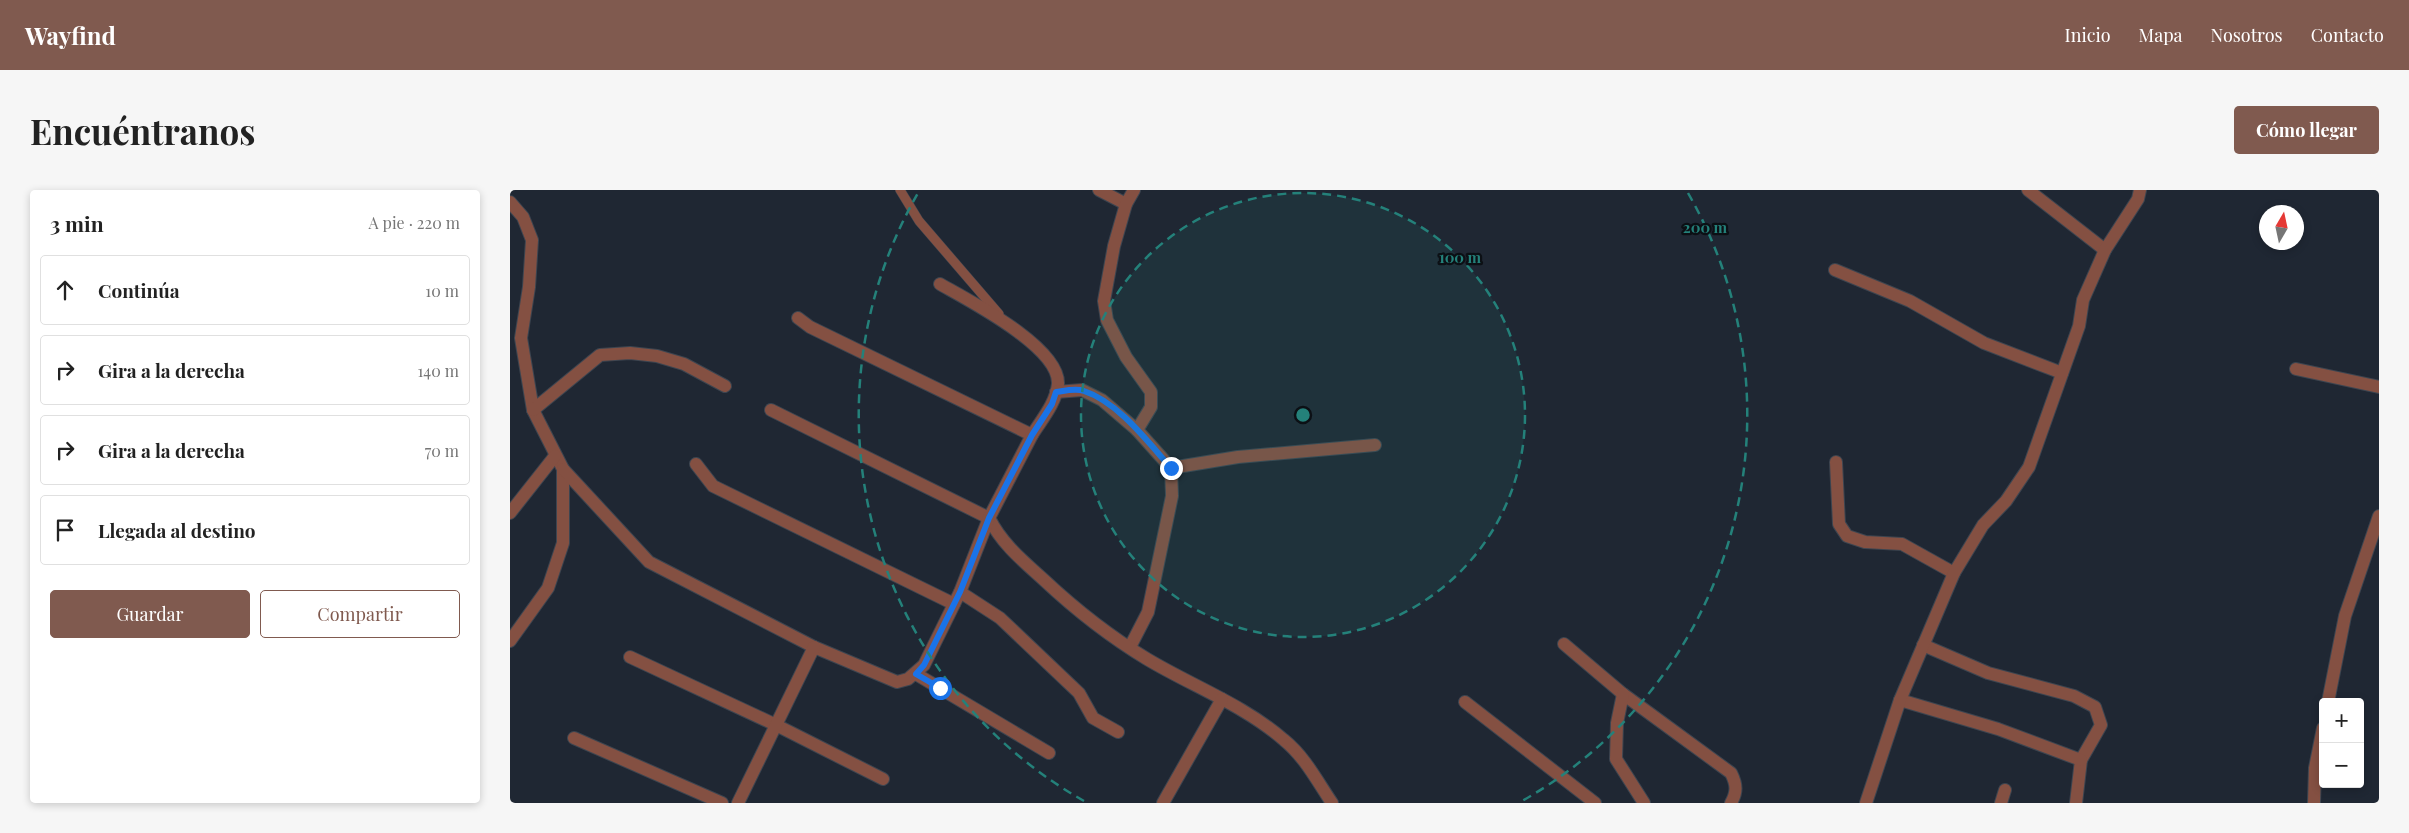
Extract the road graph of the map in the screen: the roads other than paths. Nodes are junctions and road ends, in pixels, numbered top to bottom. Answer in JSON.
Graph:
{"nodes":[{"id":1,"x":900,"y":190,"type":"edge"},
{"id":2,"x":1099,"y":190,"type":"edge"},
{"id":3,"x":1134,"y":190,"type":"edge"},
{"id":4,"x":2028,"y":190,"type":"edge"},
{"id":5,"x":2140,"y":190,"type":"edge"},
{"id":6,"x":510,"y":202,"type":"edge"},
{"id":7,"x":1126,"y":204,"type":"junction"},
{"id":8,"x":2105,"y":250,"type":"junction"},
{"id":9,"x":1835,"y":270,"type":"dead end"},
{"id":10,"x":940,"y":284,"type":"dead end"},
{"id":11,"x":798,"y":318,"type":"dead end"},
{"id":12,"x":1005,"y":322,"type":"junction"},
{"id":13,"x":2296,"y":369,"type":"dead end"},
{"id":14,"x":2062,"y":373,"type":"junction"},
{"id":15,"x":726,"y":386,"type":"dead end"},
{"id":16,"x":2379,"y":387,"type":"edge"},
{"id":17,"x":1056,"y":392,"type":"junction"},
{"id":18,"x":533,"y":410,"type":"junction"},
{"id":19,"x":771,"y":410,"type":"dead end"},
{"id":20,"x":1137,"y":430,"type":"junction"},
{"id":21,"x":1032,"y":435,"type":"junction"},
{"id":22,"x":1375,"y":445,"type":"dead end"},
{"id":23,"x":555,"y":456,"type":"junction"},
{"id":24,"x":1836,"y":462,"type":"dead end"},
{"id":25,"x":696,"y":464,"type":"dead end"},
{"id":26,"x":1171,"y":468,"type":"junction"},
{"id":27,"x":563,"y":469,"type":"junction"},
{"id":28,"x":510,"y":513,"type":"edge"},
{"id":29,"x":989,"y":518,"type":"junction"},
{"id":30,"x":2377,"y":525,"type":"edge"},
{"id":31,"x":1954,"y":573,"type":"junction"},
{"id":32,"x":957,"y":598,"type":"junction"},
{"id":33,"x":510,"y":641,"type":"edge"},
{"id":34,"x":1564,"y":644,"type":"dead end"},
{"id":35,"x":1923,"y":645,"type":"junction"},
{"id":36,"x":814,"y":647,"type":"junction"},
{"id":37,"x":1130,"y":647,"type":"junction"},
{"id":38,"x":630,"y":657,"type":"dead end"},
{"id":39,"x":916,"y":674,"type":"junction"},
{"id":40,"x":1623,"y":694,"type":"junction"},
{"id":41,"x":2329,"y":698,"type":"edge"},
{"id":42,"x":1222,"y":699,"type":"junction"},
{"id":43,"x":1900,"y":700,"type":"junction"},
{"id":44,"x":1465,"y":702,"type":"dead end"},
{"id":45,"x":776,"y":725,"type":"junction"},
{"id":46,"x":1118,"y":732,"type":"dead end"},
{"id":47,"x":574,"y":738,"type":"dead end"},
{"id":48,"x":2320,"y":743,"type":"edge"},
{"id":49,"x":1049,"y":753,"type":"dead end"},
{"id":50,"x":2081,"y":760,"type":"junction"},
{"id":51,"x":884,"y":779,"type":"dead end"},
{"id":52,"x":2005,"y":790,"type":"dead end"},
{"id":53,"x":722,"y":803,"type":"edge"},
{"id":54,"x":738,"y":803,"type":"edge"},
{"id":55,"x":1163,"y":803,"type":"edge"},
{"id":56,"x":1332,"y":803,"type":"edge"},
{"id":57,"x":1595,"y":803,"type":"edge"},
{"id":58,"x":1644,"y":803,"type":"edge"},
{"id":59,"x":1731,"y":803,"type":"edge"},
{"id":60,"x":1866,"y":803,"type":"edge"},
{"id":61,"x":2000,"y":803,"type":"edge"},
{"id":62,"x":2076,"y":803,"type":"edge"},
{"id":63,"x":2314,"y":803,"type":"edge"}],
"edges":[{"from":1,"to":12,"type":"lane"},
{"from":2,"to":7,"type":"street"},
{"from":3,"to":7,"type":"street"},
{"from":4,"to":8,"type":"street"},
{"from":5,"to":8,"type":"street"},
{"from":6,"to":18,"type":"street"},
{"from":7,"to":20,"type":"street"},
{"from":8,"to":14,"type":"street"},
{"from":9,"to":14,"type":"street"},
{"from":10,"to":12,"type":"street"},
{"from":11,"to":21,"type":"street"},
{"from":12,"to":17,"type":"street"},
{"from":13,"to":16,"type":"street"},
{"from":14,"to":31,"type":"street"},
{"from":15,"to":18,"type":"street"},
{"from":17,"to":20,"type":"street"},
{"from":17,"to":21,"type":"street"},
{"from":18,"to":23,"type":"street"},
{"from":19,"to":29,"type":"street"},
{"from":20,"to":26,"type":"street"},
{"from":21,"to":29,"type":"street"},
{"from":22,"to":26,"type":"street"},
{"from":23,"to":27,"type":"street"},
{"from":23,"to":28,"type":"street"},
{"from":24,"to":31,"type":"street"},
{"from":25,"to":32,"type":"street"},
{"from":26,"to":37,"type":"street"},
{"from":27,"to":33,"type":"street"},
{"from":27,"to":36,"type":"street"},
{"from":29,"to":32,"type":"street"},
{"from":29,"to":37,"type":"street"},
{"from":30,"to":41,"type":"street"},
{"from":31,"to":35,"type":"street"},
{"from":32,"to":39,"type":"street"},
{"from":32,"to":46,"type":"street"},
{"from":34,"to":40,"type":"street"},
{"from":35,"to":43,"type":"street"},
{"from":35,"to":50,"type":"street"},
{"from":36,"to":39,"type":"street"},
{"from":36,"to":45,"type":"street"},
{"from":37,"to":42,"type":"street"},
{"from":38,"to":45,"type":"street"},
{"from":39,"to":49,"type":"street"},
{"from":40,"to":58,"type":"street"},
{"from":40,"to":59,"type":"street"},
{"from":42,"to":55,"type":"street"},
{"from":42,"to":56,"type":"street"},
{"from":43,"to":50,"type":"street"},
{"from":43,"to":60,"type":"street"},
{"from":44,"to":57,"type":"street"},
{"from":45,"to":51,"type":"street"},
{"from":45,"to":54,"type":"street"},
{"from":47,"to":53,"type":"street"},
{"from":48,"to":63,"type":"street"},
{"from":50,"to":62,"type":"street"},
{"from":52,"to":61,"type":"street"}]}
